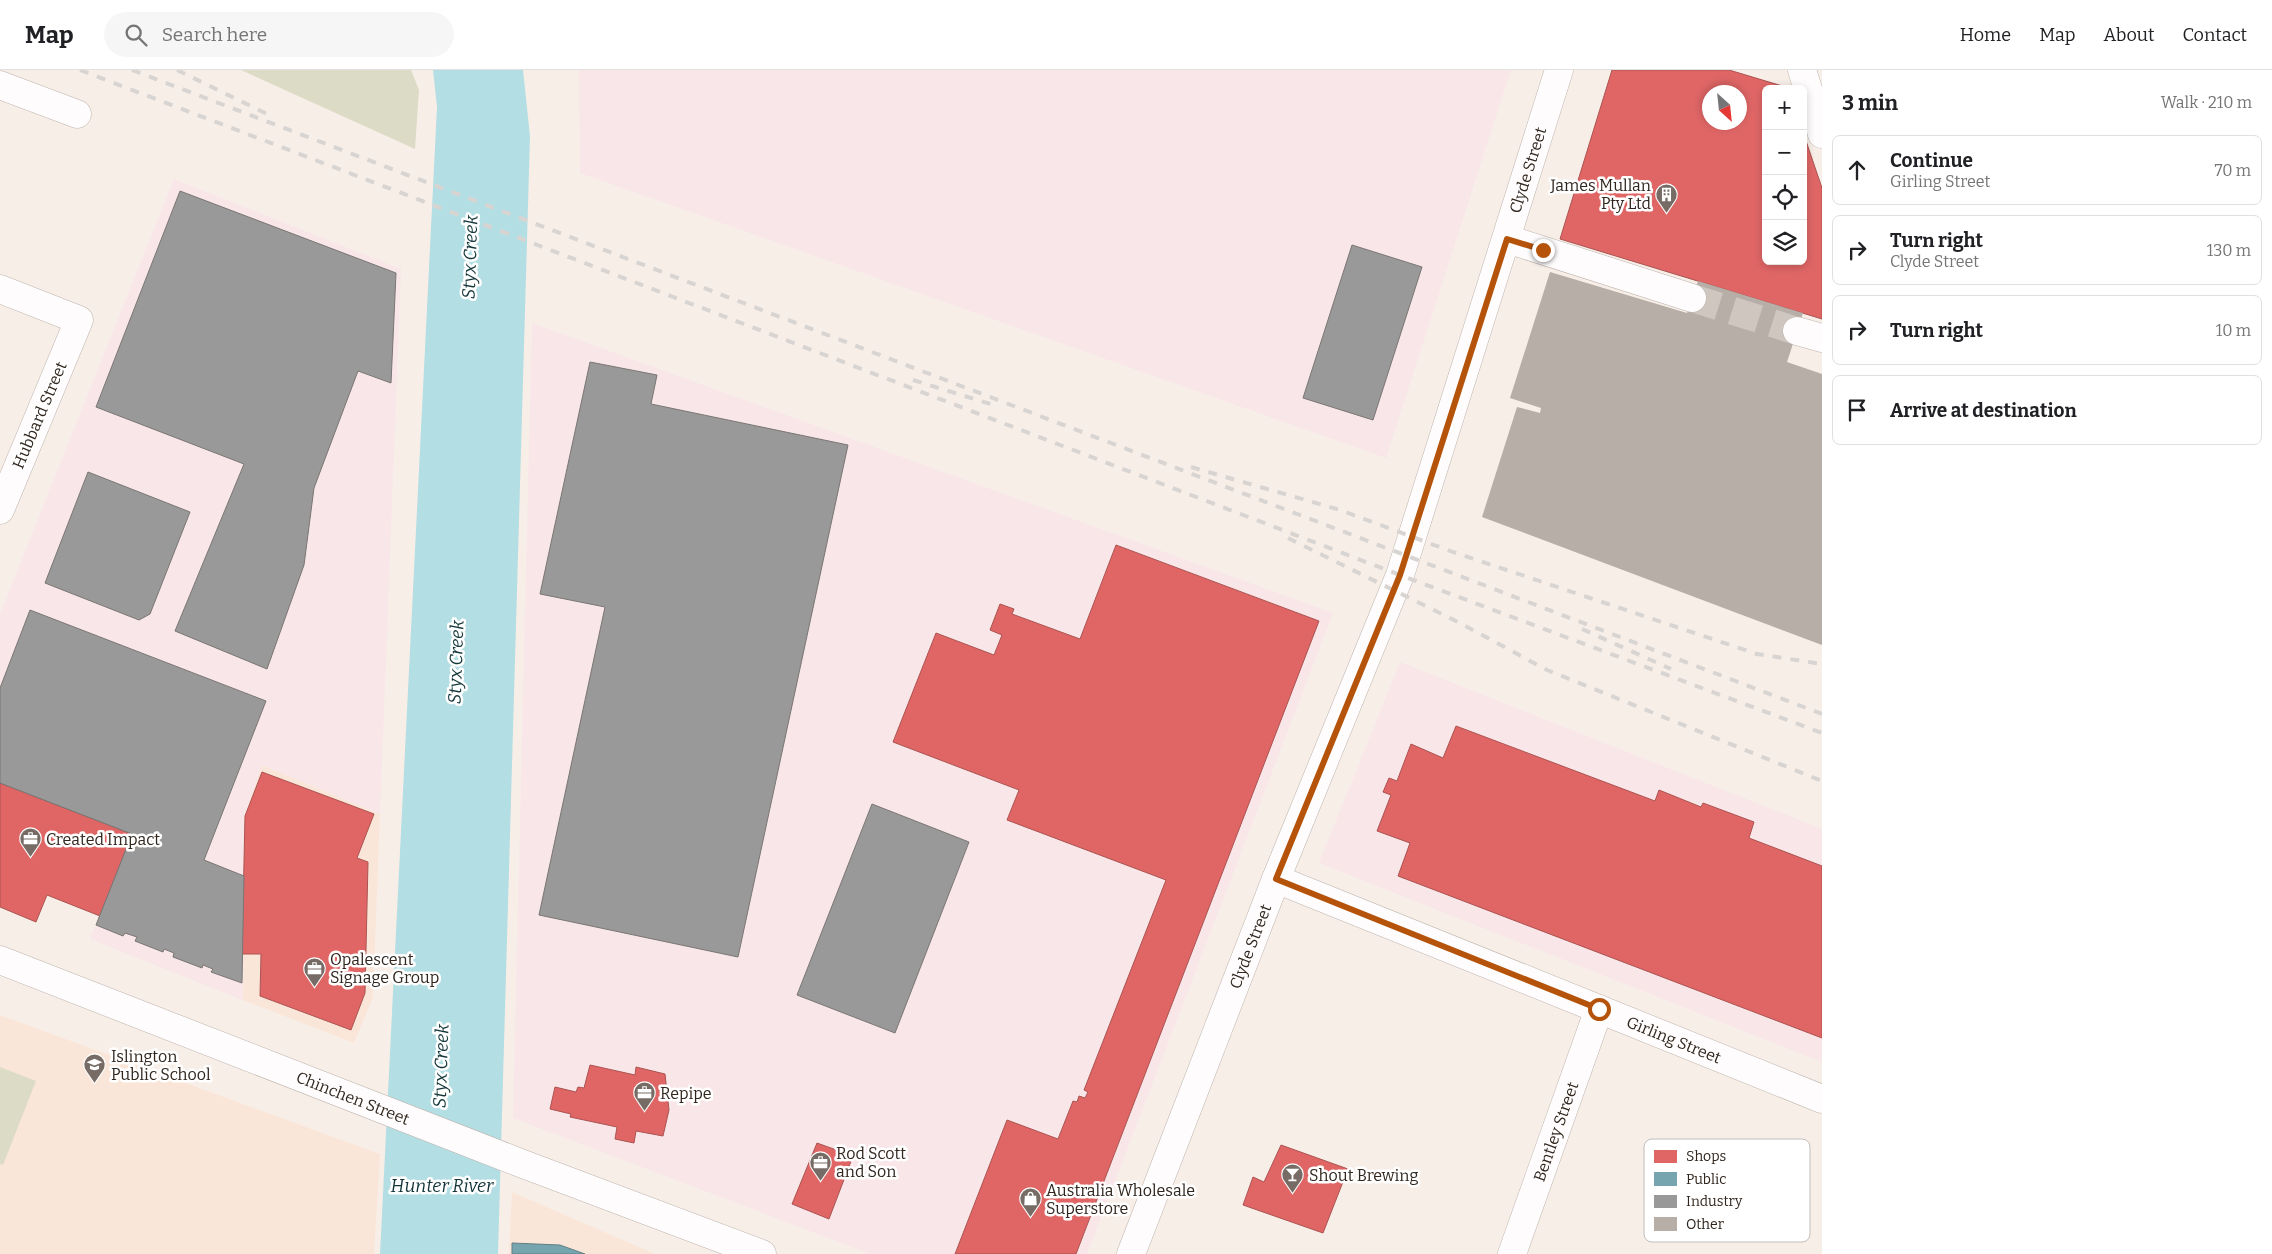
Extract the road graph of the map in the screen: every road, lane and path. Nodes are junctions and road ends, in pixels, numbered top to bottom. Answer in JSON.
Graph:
{"nodes":[{"id":1,"x":1559,"y":70,"type":"edge"},
{"id":2,"x":1802,"y":70,"type":"edge"},
{"id":3,"x":0,"y":85,"type":"edge"},
{"id":4,"x":77,"y":114,"type":"dead end"},
{"id":5,"x":1822,"y":134,"type":"edge"},
{"id":6,"x":1507,"y":239,"type":"junction"},
{"id":7,"x":0,"y":289,"type":"edge"},
{"id":8,"x":1692,"y":298,"type":"tunnel mouth"},
{"id":9,"x":0,"y":510,"type":"edge"},
{"id":10,"x":1276,"y":879,"type":"junction"},
{"id":11,"x":0,"y":960,"type":"edge"},
{"id":12,"x":1599,"y":1009,"type":"junction"},
{"id":13,"x":1822,"y":1099,"type":"edge"},
{"id":14,"x":762,"y":1254,"type":"edge"},
{"id":15,"x":1131,"y":1254,"type":"edge"},
{"id":16,"x":1512,"y":1254,"type":"edge"}],
"edges":[{"from":1,"to":6,"type":"street","name":"Clyde Street"},
{"from":2,"to":5,"type":"street"},
{"from":3,"to":4,"type":"street"},
{"from":6,"to":8,"type":"street"},
{"from":6,"to":10,"type":"street","name":"Clyde Street"},
{"from":7,"to":9,"type":"street","name":"Hubbard Street"},
{"from":10,"to":12,"type":"street","name":"Girling Street"},
{"from":10,"to":15,"type":"street","name":"Clyde Street"},
{"from":11,"to":14,"type":"street","name":"Chinchen Street"},
{"from":12,"to":13,"type":"street","name":"Girling Street"},
{"from":12,"to":16,"type":"street","name":"Bentley Street"}]}
